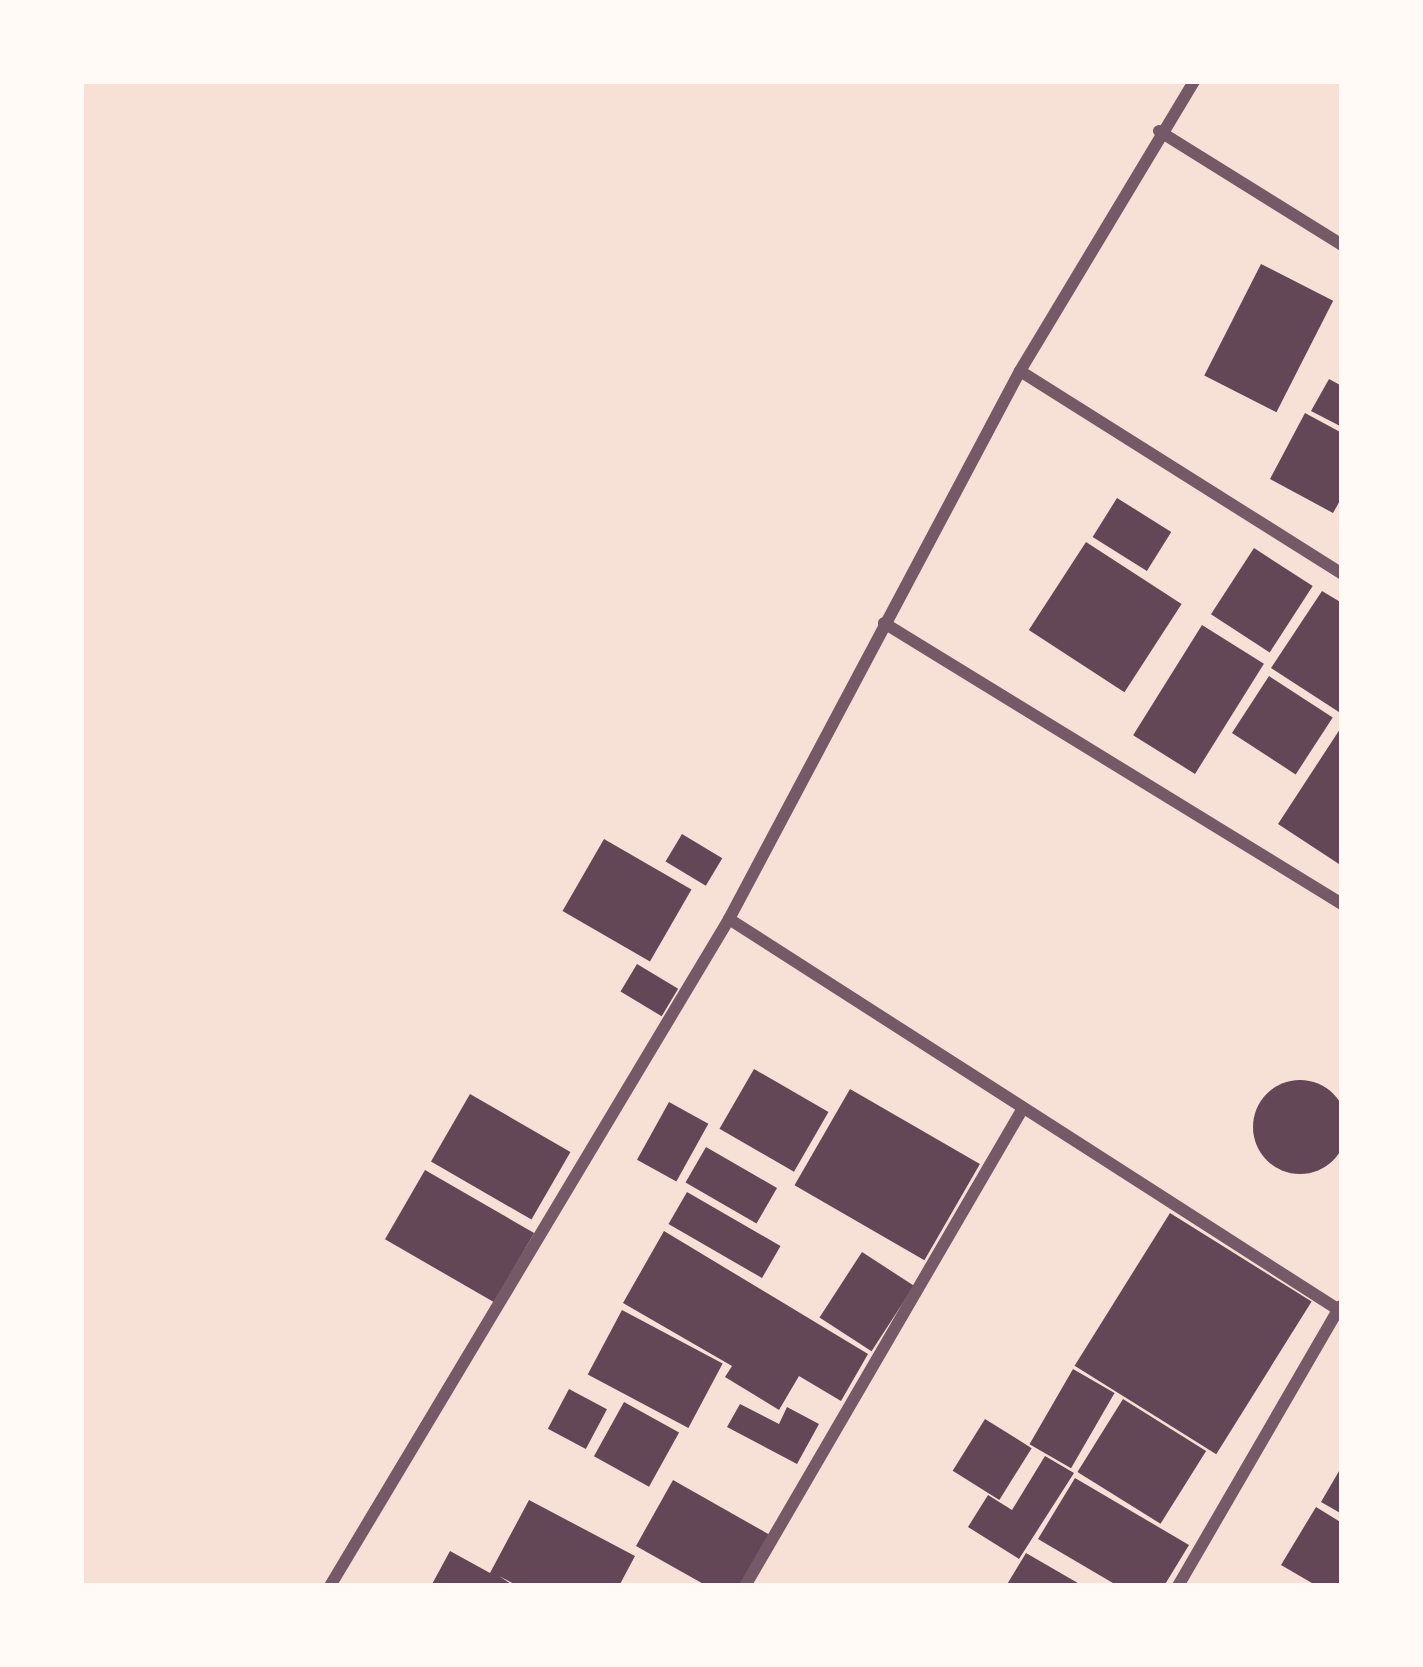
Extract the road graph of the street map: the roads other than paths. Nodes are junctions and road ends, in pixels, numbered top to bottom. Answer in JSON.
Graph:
{"nodes":[{"id":1,"x":1194,"y":81,"type":"edge"},
{"id":2,"x":1159,"y":131,"type":"junction"},
{"id":3,"x":1342,"y":245,"type":"edge"},
{"id":4,"x":1020,"y":371,"type":"junction"},
{"id":5,"x":1342,"y":574,"type":"edge"},
{"id":6,"x":884,"y":623,"type":"junction"},
{"id":7,"x":1342,"y":904,"type":"edge"},
{"id":8,"x":729,"y":919,"type":"junction"},
{"id":9,"x":1023,"y":1108,"type":"junction"},
{"id":10,"x":1341,"y":1308,"type":"edge"},
{"id":11,"x":330,"y":1586,"type":"edge"},
{"id":12,"x":745,"y":1586,"type":"edge"},
{"id":13,"x":1178,"y":1586,"type":"edge"}],
"edges":[{"from":1,"to":2,"type":"street"},
{"from":2,"to":3,"type":"street"},
{"from":2,"to":4,"type":"street"},
{"from":4,"to":5,"type":"street"},
{"from":4,"to":6,"type":"street"},
{"from":6,"to":7,"type":"street"},
{"from":6,"to":8,"type":"street"},
{"from":8,"to":9,"type":"street"},
{"from":8,"to":11,"type":"street"},
{"from":9,"to":10,"type":"street"},
{"from":9,"to":12,"type":"street"},
{"from":10,"to":13,"type":"street"}]}
